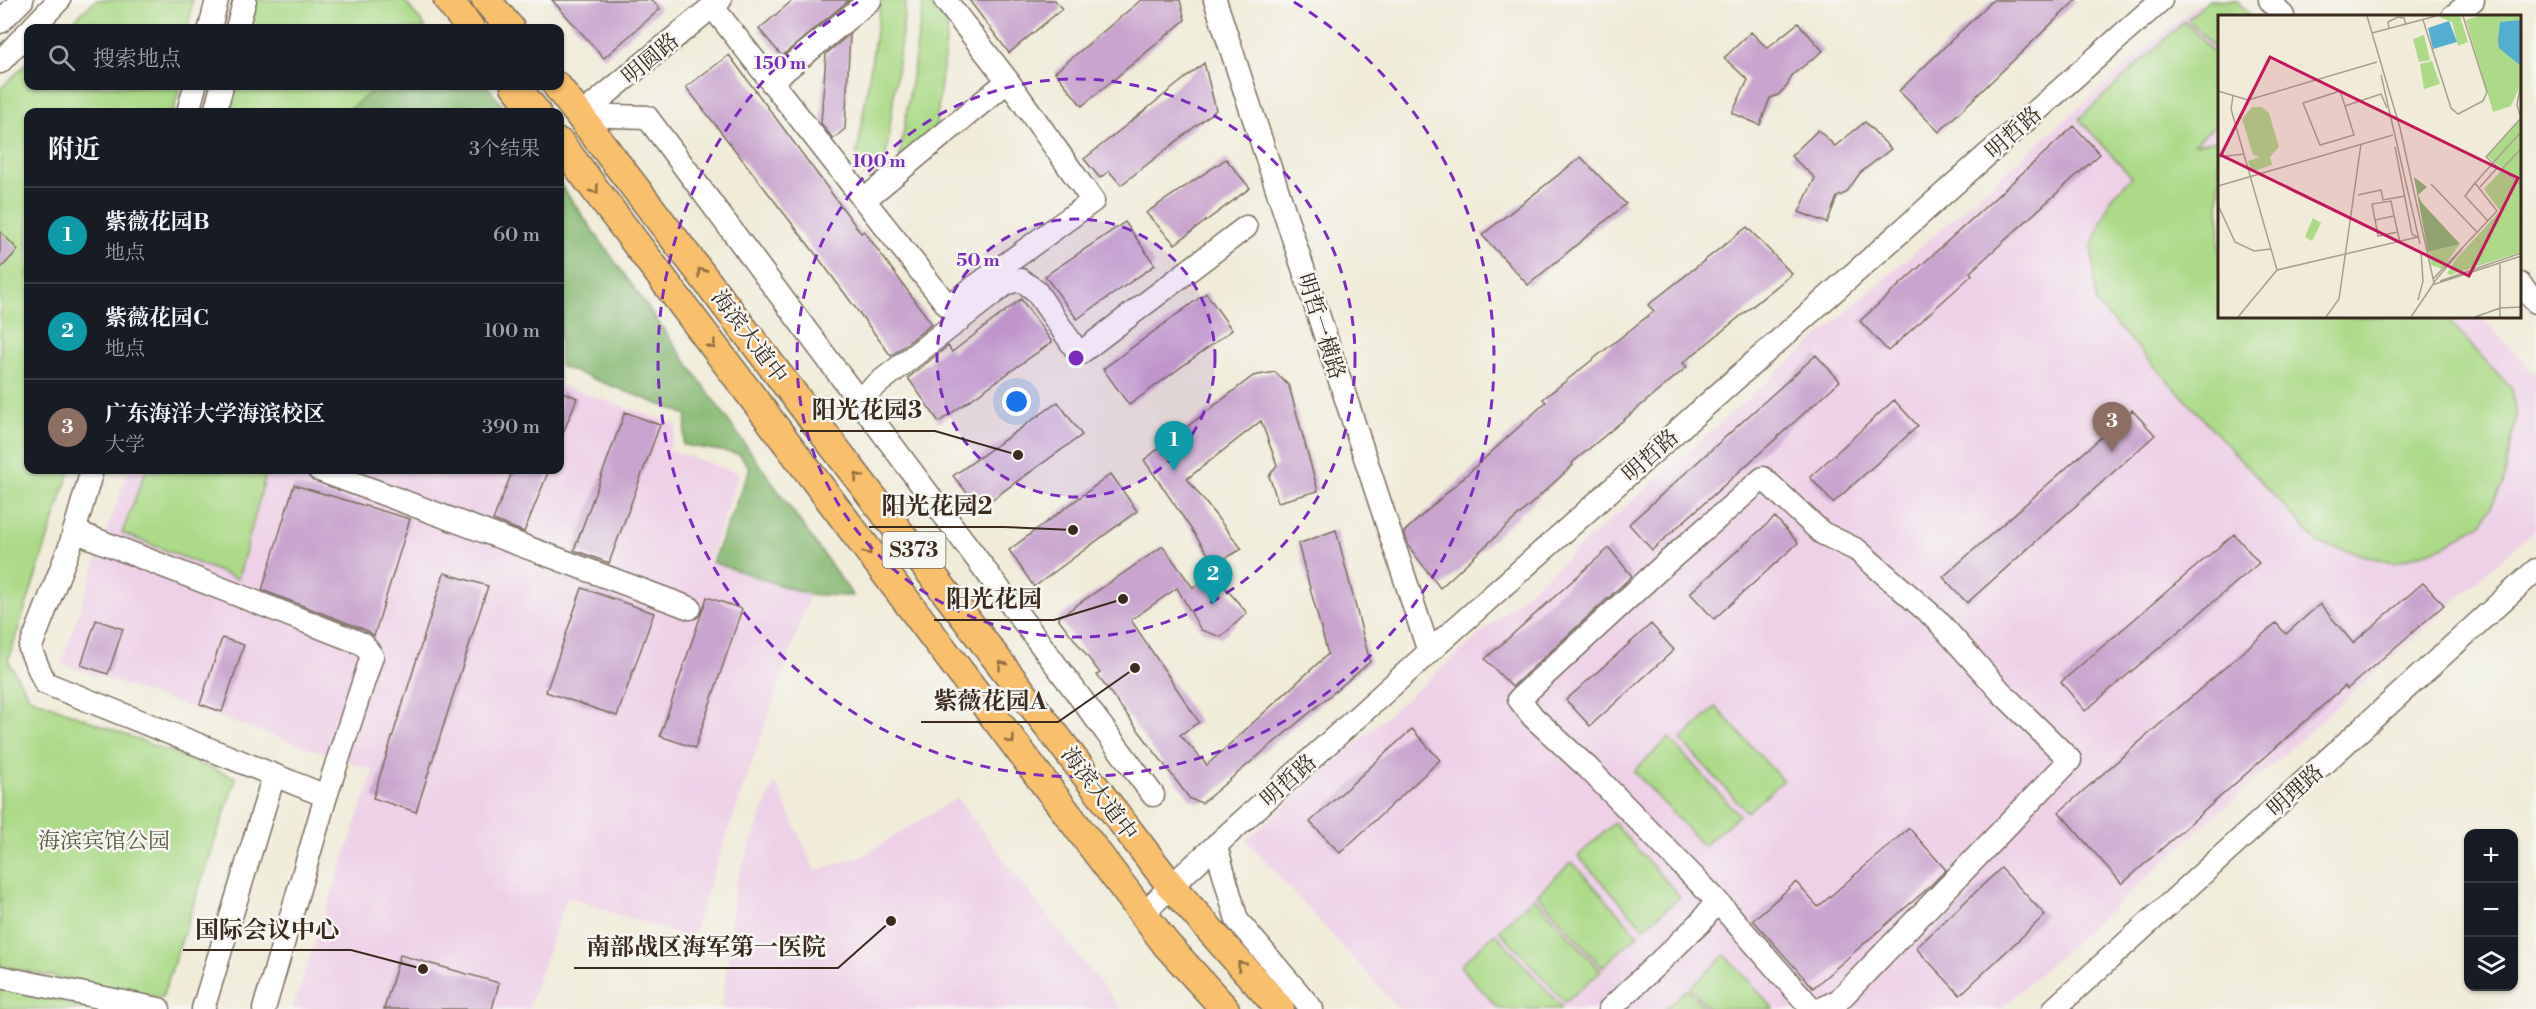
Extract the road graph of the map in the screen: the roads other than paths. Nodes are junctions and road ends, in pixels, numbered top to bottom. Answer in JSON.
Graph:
{"nodes":[{"id":1,"x":22,"y":0,"type":"edge"},
{"id":2,"x":59,"y":0,"type":"edge"},
{"id":3,"x":218,"y":0,"type":"edge"},
{"id":4,"x":245,"y":0,"type":"edge"},
{"id":5,"x":448,"y":0,"type":"edge"},
{"id":6,"x":870,"y":0,"type":"edge"},
{"id":7,"x":945,"y":0,"type":"edge"},
{"id":8,"x":1215,"y":0,"type":"edge"},
{"id":9,"x":2161,"y":0,"type":"edge"},
{"id":10,"x":2270,"y":0,"type":"edge"},
{"id":11,"x":2473,"y":0,"type":"edge"},
{"id":12,"x":716,"y":3,"type":"edge"},
{"id":13,"x":2282,"y":15,"type":"edge"},
{"id":14,"x":2454,"y":15,"type":"edge"},
{"id":15,"x":0,"y":22,"type":"edge"},
{"id":16,"x":36,"y":24,"type":"edge"},
{"id":17,"x":211,"y":24,"type":"edge"},
{"id":18,"x":238,"y":24,"type":"edge"},
{"id":19,"x":467,"y":24,"type":"edge"},
{"id":20,"x":24,"y":36,"type":"edge"},
{"id":21,"x":0,"y":62,"type":"edge"},
{"id":22,"x":1008,"y":81,"type":"junction"},
{"id":23,"x":771,"y":82,"type":"junction"},
{"id":24,"x":194,"y":90,"type":"edge"},
{"id":25,"x":221,"y":90,"type":"edge"},
{"id":26,"x":517,"y":90,"type":"edge"},
{"id":27,"x":560,"y":90,"type":"edge"},
{"id":28,"x":189,"y":108,"type":"edge"},
{"id":29,"x":216,"y":108,"type":"edge"},
{"id":30,"x":533,"y":108,"type":"edge"},
{"id":31,"x":581,"y":115,"type":"junction"},
{"id":32,"x":564,"y":148,"type":"edge"},
{"id":33,"x":864,"y":200,"type":"junction"},
{"id":34,"x":1246,"y":227,"type":"dead end"},
{"id":35,"x":2521,"y":285,"type":"edge"},
{"id":36,"x":2536,"y":302,"type":"edge"},
{"id":37,"x":858,"y":399,"type":"junction"},
{"id":38,"x":91,"y":474,"type":"edge"},
{"id":39,"x":331,"y":474,"type":"edge"},
{"id":40,"x":74,"y":531,"type":"junction"},
{"id":41,"x":2536,"y":570,"type":"edge"},
{"id":42,"x":690,"y":608,"type":"dead end"},
{"id":43,"x":1429,"y":652,"type":"junction"},
{"id":44,"x":274,"y":775,"type":"junction"},
{"id":45,"x":1153,"y":795,"type":"dead end"},
{"id":46,"x":326,"y":796,"type":"junction"},
{"id":47,"x":1216,"y":846,"type":"junction"},
{"id":48,"x":1171,"y":885,"type":"junction"},
{"id":49,"x":1717,"y":902,"type":"junction"},
{"id":50,"x":1143,"y":914,"type":"junction"},
{"id":51,"x":0,"y":977,"type":"edge"},
{"id":52,"x":159,"y":1009,"type":"edge"},
{"id":53,"x":203,"y":1009,"type":"edge"},
{"id":54,"x":264,"y":1009,"type":"edge"},
{"id":55,"x":1225,"y":1009,"type":"edge"},
{"id":56,"x":1280,"y":1009,"type":"edge"},
{"id":57,"x":1312,"y":1009,"type":"edge"},
{"id":58,"x":1610,"y":1009,"type":"edge"},
{"id":59,"x":1812,"y":1009,"type":"edge"},
{"id":60,"x":1821,"y":1009,"type":"edge"},
{"id":61,"x":2054,"y":1009,"type":"edge"}],
"edges":[{"from":1,"to":15,"type":"street"},
{"from":2,"to":16,"type":"street"},
{"from":3,"to":17,"type":"street"},
{"from":4,"to":18,"type":"street"},
{"from":5,"to":19,"type":"main road"},
{"from":6,"to":23,"type":"street"},
{"from":7,"to":22,"type":"street"},
{"from":8,"to":43,"type":"street","name":"明哲一横路"},
{"from":9,"to":43,"type":"street","name":"明哲路"},
{"from":10,"to":13,"type":"street"},
{"from":11,"to":14,"type":"street"},
{"from":12,"to":23,"type":"street"},
{"from":12,"to":31,"type":"street","name":"明圆路"},
{"from":20,"to":21,"type":"street"},
{"from":22,"to":33,"type":"street"},
{"from":22,"to":33,"type":"street"},
{"from":23,"to":33,"type":"street"},
{"from":24,"to":28,"type":"street"},
{"from":25,"to":29,"type":"street"},
{"from":26,"to":30,"type":"main road"},
{"from":27,"to":31,"type":"main road","name":"海滨大道中","number":"S373"},
{"from":31,"to":37,"type":"street"},
{"from":48,"to":31,"type":"main road","name":"海滨大道中","number":"S373","one_way":true},
{"from":32,"to":50,"type":"main road","name":"海滨大道中","number":"S373","one_way":true},
{"from":34,"to":37,"type":"street"},
{"from":35,"to":36,"type":"street"},
{"from":37,"to":45,"type":"street"},
{"from":38,"to":40,"type":"street"},
{"from":39,"to":42,"type":"street"},
{"from":40,"to":44,"type":"street"},
{"from":40,"to":46,"type":"street"},
{"from":41,"to":61,"type":"street","name":"明理路"},
{"from":43,"to":47,"type":"street","name":"明哲路"},
{"from":44,"to":46,"type":"street"},
{"from":44,"to":53,"type":"street"},
{"from":46,"to":54,"type":"street"},
{"from":47,"to":48,"type":"street","name":"明哲路"},
{"from":47,"to":57,"type":"street"},
{"from":48,"to":50,"type":"street","name":"明哲路"},
{"from":56,"to":48,"type":"main road","name":"海滨大道中","number":"S373","one_way":true},
{"from":49,"to":58,"type":"street"},
{"from":49,"to":59,"type":"street"},
{"from":49,"to":60,"type":"street"},
{"from":50,"to":55,"type":"main road","name":"海滨大道中","number":"S373"},
{"from":51,"to":52,"type":"street"}]}
